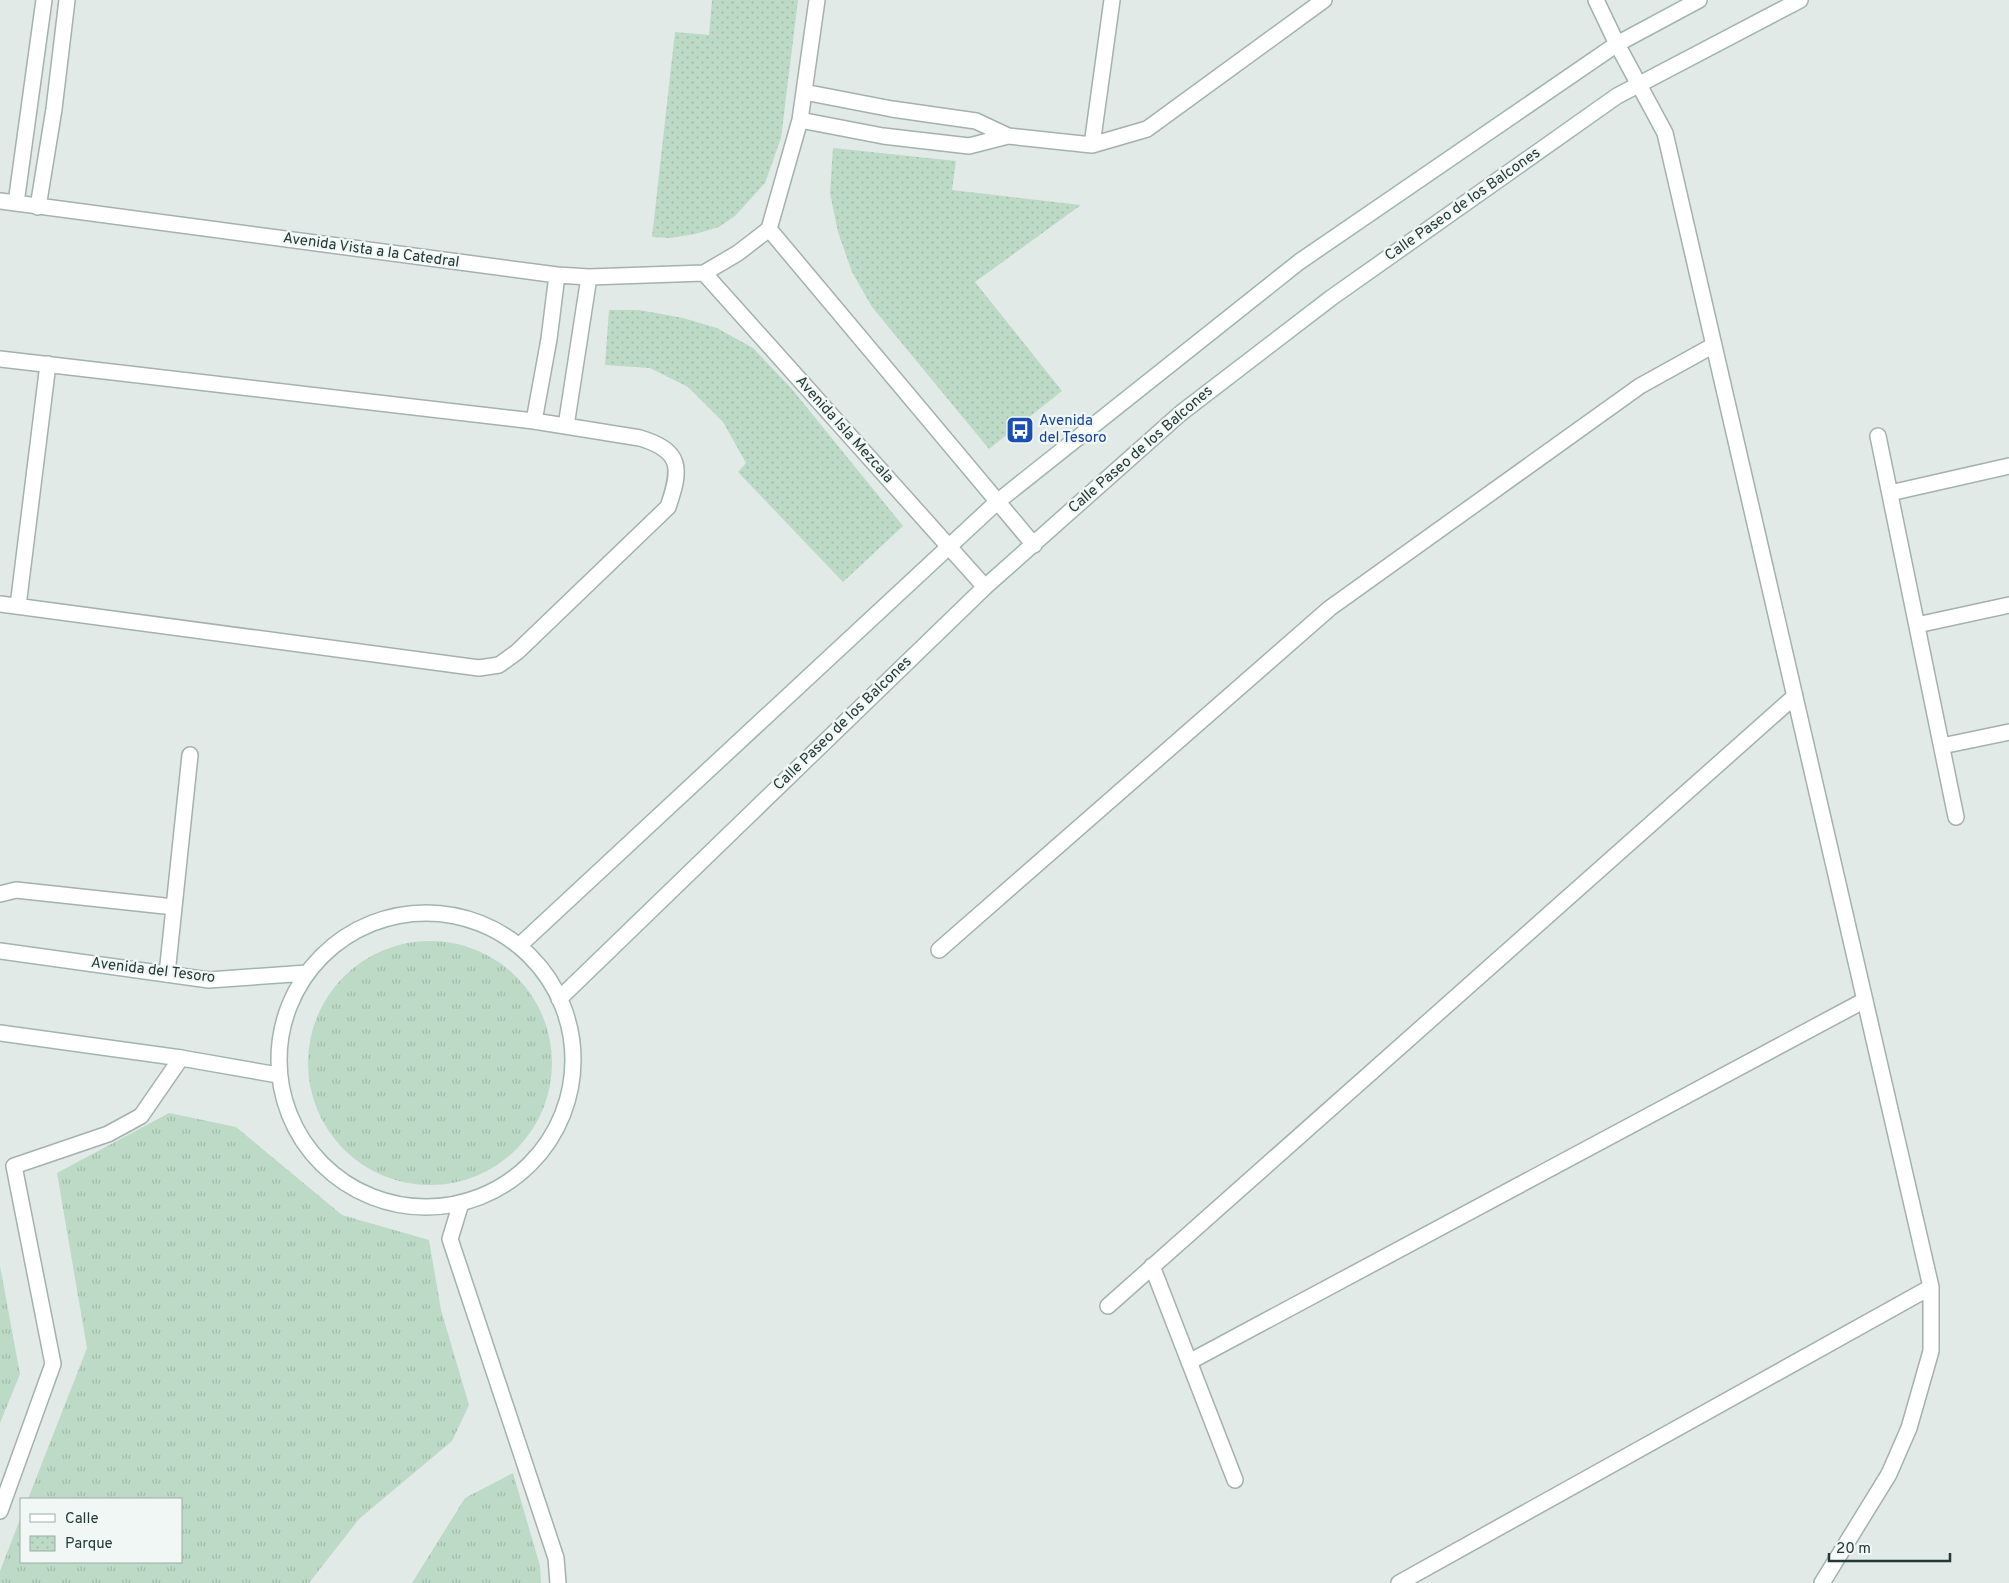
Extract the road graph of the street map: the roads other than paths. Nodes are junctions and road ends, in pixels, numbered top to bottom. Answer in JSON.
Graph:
{"nodes":[{"id":1,"x":44,"y":0,"type":"edge"},
{"id":2,"x":67,"y":0,"type":"edge"},
{"id":3,"x":817,"y":0,"type":"edge"},
{"id":4,"x":1112,"y":0,"type":"edge"},
{"id":5,"x":1324,"y":0,"type":"edge"},
{"id":6,"x":1596,"y":0,"type":"edge"},
{"id":7,"x":1699,"y":0,"type":"edge"},
{"id":8,"x":1800,"y":0,"type":"edge"},
{"id":9,"x":1617,"y":44,"type":"junction"},
{"id":10,"x":1640,"y":82,"type":"junction"},
{"id":11,"x":804,"y":92,"type":"junction"},
{"id":12,"x":800,"y":120,"type":"junction"},
{"id":13,"x":1008,"y":136,"type":"junction"},
{"id":14,"x":1092,"y":145,"type":"junction"},
{"id":15,"x":0,"y":201,"type":"edge"},
{"id":16,"x":16,"y":203,"type":"junction"},
{"id":17,"x":38,"y":207,"type":"junction"},
{"id":18,"x":769,"y":229,"type":"junction"},
{"id":19,"x":704,"y":273,"type":"junction"},
{"id":20,"x":557,"y":275,"type":"junction"},
{"id":21,"x":589,"y":277,"type":"junction"},
{"id":22,"x":1714,"y":345,"type":"junction"},
{"id":23,"x":0,"y":359,"type":"edge"},
{"id":24,"x":48,"y":364,"type":"junction"},
{"id":25,"x":534,"y":421,"type":"junction"},
{"id":26,"x":566,"y":426,"type":"junction"},
{"id":27,"x":1878,"y":436,"type":"dead end"},
{"id":28,"x":2009,"y":466,"type":"edge"},
{"id":29,"x":1890,"y":493,"type":"junction"},
{"id":30,"x":997,"y":502,"type":"junction"},
{"id":31,"x":1034,"y":545,"type":"junction"},
{"id":32,"x":949,"y":548,"type":"junction"},
{"id":33,"x":985,"y":587,"type":"junction"},
{"id":34,"x":0,"y":604,"type":"edge"},
{"id":35,"x":2009,"y":605,"type":"edge"},
{"id":36,"x":18,"y":606,"type":"junction"},
{"id":37,"x":1917,"y":625,"type":"junction"},
{"id":38,"x":1795,"y":696,"type":"junction"},
{"id":39,"x":2009,"y":732,"type":"edge"},
{"id":40,"x":1942,"y":746,"type":"junction"},
{"id":41,"x":190,"y":755,"type":"dead end"},
{"id":42,"x":1956,"y":817,"type":"dead end"},
{"id":43,"x":0,"y":894,"type":"edge"},
{"id":44,"x":174,"y":907,"type":"junction"},
{"id":45,"x":521,"y":944,"type":"junction"},
{"id":46,"x":939,"y":950,"type":"dead end"},
{"id":47,"x":0,"y":952,"type":"edge"},
{"id":48,"x":307,"y":973,"type":"junction"},
{"id":49,"x":166,"y":974,"type":"junction"},
{"id":50,"x":560,"y":999,"type":"junction"},
{"id":51,"x":1865,"y":1000,"type":"junction"},
{"id":52,"x":0,"y":1033,"type":"edge"},
{"id":53,"x":182,"y":1058,"type":"junction"},
{"id":54,"x":278,"y":1075,"type":"junction"},
{"id":55,"x":7,"y":1166,"type":"edge"},
{"id":56,"x":461,"y":1203,"type":"junction"},
{"id":57,"x":1152,"y":1266,"type":"junction"},
{"id":58,"x":1931,"y":1287,"type":"junction"},
{"id":59,"x":1108,"y":1306,"type":"dead end"},
{"id":60,"x":1189,"y":1362,"type":"junction"},
{"id":61,"x":1235,"y":1480,"type":"dead end"},
{"id":62,"x":0,"y":1511,"type":"edge"},
{"id":63,"x":558,"y":1583,"type":"edge"},
{"id":64,"x":1398,"y":1583,"type":"edge"},
{"id":65,"x":1822,"y":1583,"type":"edge"}],
"edges":[{"from":1,"to":16,"type":"street"},
{"from":2,"to":17,"type":"street"},
{"from":3,"to":11,"type":"street"},
{"from":4,"to":14,"type":"street"},
{"from":5,"to":14,"type":"street"},
{"from":6,"to":9,"type":"street"},
{"from":7,"to":9,"type":"street"},
{"from":8,"to":10,"type":"street","name":"Calle Paseo de los Balcones"},
{"from":9,"to":10,"type":"street"},
{"from":9,"to":30,"type":"street"},
{"from":10,"to":22,"type":"street"},
{"from":10,"to":31,"type":"street","name":"Calle Paseo de los Balcones"},
{"from":11,"to":12,"type":"street"},
{"from":11,"to":13,"type":"street"},
{"from":12,"to":13,"type":"street"},
{"from":12,"to":18,"type":"street"},
{"from":13,"to":14,"type":"street"},
{"from":15,"to":16,"type":"street","name":"Avenida Vista a la Catedral"},
{"from":16,"to":17,"type":"street","name":"Avenida Vista a la Catedral"},
{"from":17,"to":20,"type":"street","name":"Avenida Vista a la Catedral"},
{"from":18,"to":19,"type":"street","name":"Avenida Vista a la Catedral"},
{"from":18,"to":30,"type":"street"},
{"from":19,"to":21,"type":"street","name":"Avenida Vista a la Catedral"},
{"from":19,"to":32,"type":"street","name":"Avenida Isla Mezcala"},
{"from":20,"to":21,"type":"street","name":"Avenida Vista a la Catedral"},
{"from":20,"to":25,"type":"street"},
{"from":21,"to":26,"type":"street"},
{"from":22,"to":38,"type":"street"},
{"from":22,"to":46,"type":"street"},
{"from":23,"to":24,"type":"street"},
{"from":24,"to":25,"type":"street"},
{"from":24,"to":36,"type":"street"},
{"from":25,"to":26,"type":"street"},
{"from":26,"to":36,"type":"street"},
{"from":27,"to":29,"type":"street"},
{"from":28,"to":29,"type":"street"},
{"from":29,"to":37,"type":"street"},
{"from":30,"to":31,"type":"street"},
{"from":30,"to":32,"type":"street"},
{"from":31,"to":33,"type":"street","name":"Calle Paseo de los Balcones"},
{"from":32,"to":33,"type":"street","name":"Avenida Isla Mezcala"},
{"from":32,"to":45,"type":"street"},
{"from":33,"to":50,"type":"street","name":"Calle Paseo de los Balcones"},
{"from":34,"to":36,"type":"street"},
{"from":35,"to":37,"type":"street"},
{"from":37,"to":40,"type":"street"},
{"from":38,"to":51,"type":"street"},
{"from":38,"to":57,"type":"street"},
{"from":39,"to":40,"type":"street"},
{"from":40,"to":42,"type":"street"},
{"from":41,"to":44,"type":"street"},
{"from":43,"to":44,"type":"street"},
{"from":44,"to":49,"type":"street"},
{"from":45,"to":48,"type":"street"},
{"from":45,"to":50,"type":"street"},
{"from":47,"to":49,"type":"street","name":"Avenida del Tesoro"},
{"from":48,"to":49,"type":"street","name":"Avenida del Tesoro"},
{"from":48,"to":54,"type":"street"},
{"from":50,"to":56,"type":"street"},
{"from":51,"to":58,"type":"street"},
{"from":51,"to":60,"type":"street"},
{"from":52,"to":53,"type":"street"},
{"from":53,"to":54,"type":"street"},
{"from":53,"to":55,"type":"street"},
{"from":54,"to":56,"type":"street"},
{"from":55,"to":62,"type":"street"},
{"from":56,"to":63,"type":"street"},
{"from":57,"to":59,"type":"street"},
{"from":57,"to":60,"type":"street"},
{"from":58,"to":64,"type":"street"},
{"from":58,"to":65,"type":"street"},
{"from":60,"to":61,"type":"street"}]}
